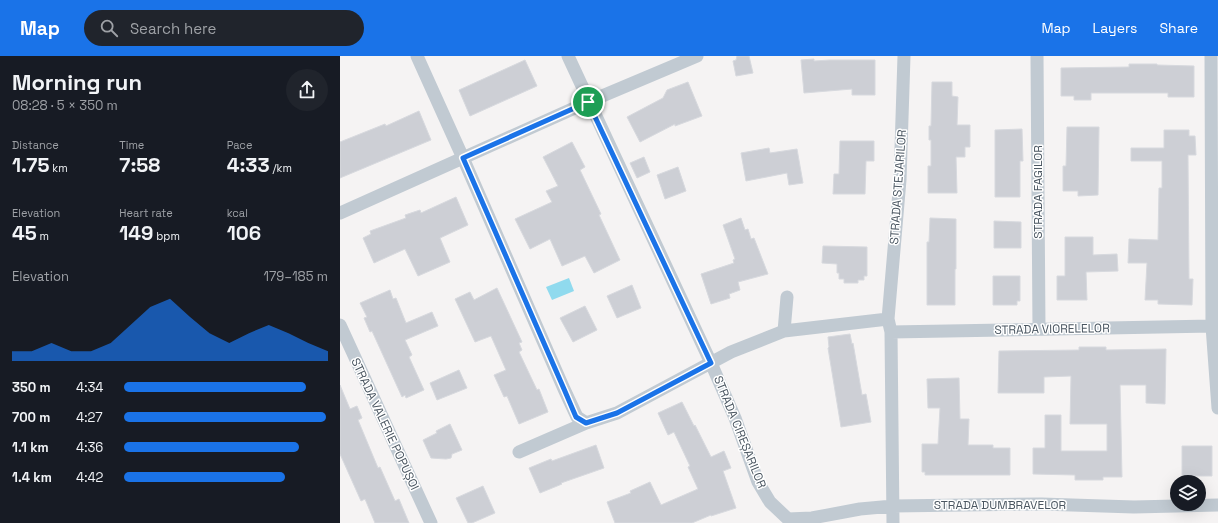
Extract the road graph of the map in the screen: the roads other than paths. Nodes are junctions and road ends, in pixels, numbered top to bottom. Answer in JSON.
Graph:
{"nodes":[{"id":1,"x":416,"y":56,"type":"edge"},
{"id":2,"x":568,"y":56,"type":"edge"},
{"id":3,"x":697,"y":56,"type":"edge"},
{"id":4,"x":904,"y":56,"type":"edge"},
{"id":5,"x":1037,"y":56,"type":"edge"},
{"id":6,"x":1211,"y":56,"type":"edge"},
{"id":7,"x":588,"y":102,"type":"junction"},
{"id":8,"x":463,"y":158,"type":"junction"},
{"id":9,"x":340,"y":213,"type":"edge"},
{"id":10,"x":787,"y":297,"type":"dead end"},
{"id":11,"x":888,"y":319,"type":"junction"},
{"id":12,"x":340,"y":325,"type":"edge"},
{"id":13,"x":1212,"y":326,"type":"junction"},
{"id":14,"x":1039,"y":329,"type":"junction"},
{"id":15,"x":784,"y":331,"type":"junction"},
{"id":16,"x":891,"y":332,"type":"junction"},
{"id":17,"x":711,"y":363,"type":"junction"},
{"id":18,"x":1218,"y":408,"type":"edge"},
{"id":19,"x":586,"y":423,"type":"junction"},
{"id":20,"x":519,"y":452,"type":"dead end"},
{"id":21,"x":1218,"y":505,"type":"edge"},
{"id":22,"x":894,"y":506,"type":"junction"},
{"id":23,"x":787,"y":521,"type":"edge"},
{"id":24,"x":431,"y":523,"type":"edge"},
{"id":25,"x":893,"y":523,"type":"edge"}],
"edges":[{"from":1,"to":8,"type":"street"},
{"from":2,"to":7,"type":"street","name":"STRADA CIREȘARILOR"},
{"from":3,"to":7,"type":"street"},
{"from":4,"to":11,"type":"street","name":"STRADA STEJARILOR"},
{"from":5,"to":14,"type":"street","name":"STRADA FAGILOR"},
{"from":6,"to":13,"type":"street"},
{"from":7,"to":8,"type":"street"},
{"from":7,"to":17,"type":"street","name":"STRADA CIREȘARILOR"},
{"from":8,"to":9,"type":"street"},
{"from":8,"to":19,"type":"street"},
{"from":10,"to":15,"type":"street"},
{"from":11,"to":15,"type":"street"},
{"from":11,"to":16,"type":"street","name":"STRADA STEJARILOR"},
{"from":12,"to":24,"type":"street","name":"STRADA VALERIE POPUȘOI"},
{"from":13,"to":14,"type":"street","name":"STRADA VIORELELOR"},
{"from":13,"to":18,"type":"street"},
{"from":14,"to":16,"type":"street","name":"STRADA VIORELELOR"},
{"from":15,"to":17,"type":"street"},
{"from":16,"to":22,"type":"street","name":"STRADA STEJARILOR"},
{"from":17,"to":19,"type":"street"},
{"from":17,"to":23,"type":"street","name":"STRADA CIREȘARILOR"},
{"from":19,"to":20,"type":"street"},
{"from":21,"to":22,"type":"street","name":"STRADA DUMBRAVELOR"},
{"from":22,"to":23,"type":"street","name":"STRADA DUMBRAVELOR"},
{"from":22,"to":25,"type":"street","name":"STRADA STEJARILOR"}]}
